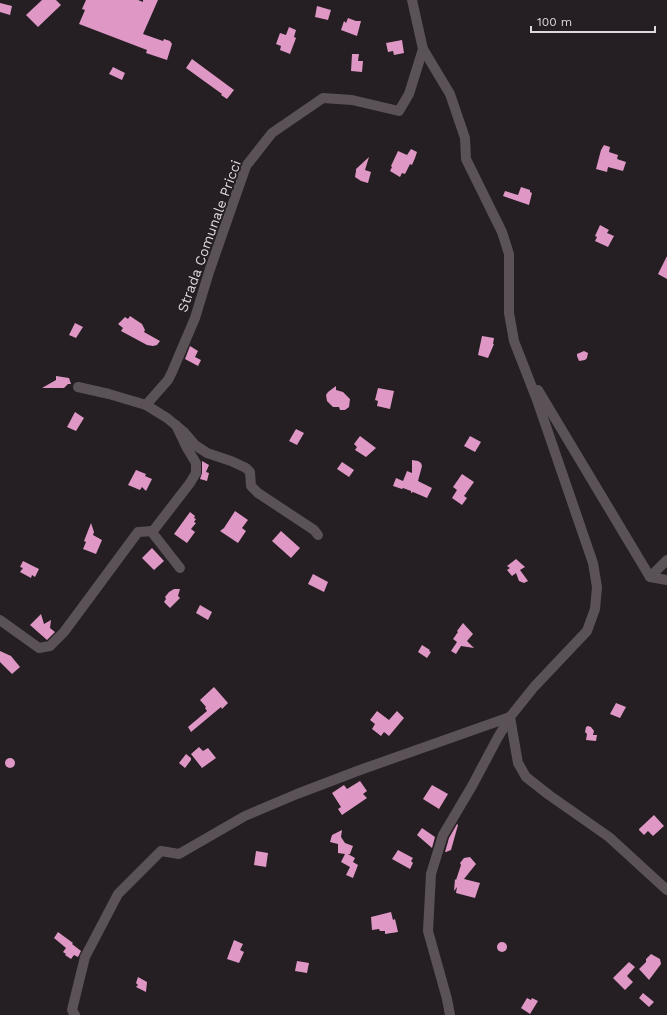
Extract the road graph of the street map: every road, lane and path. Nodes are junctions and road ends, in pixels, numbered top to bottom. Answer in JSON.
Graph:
{"nodes":[{"id":1,"x":412,"y":0,"type":"edge"},
{"id":2,"x":423,"y":49,"type":"junction"},
{"id":3,"x":524,"y":366,"type":"junction"},
{"id":4,"x":78,"y":387,"type":"dead end"},
{"id":5,"x":146,"y":405,"type":"junction"},
{"id":6,"x":176,"y":425,"type":"junction"},
{"id":7,"x":151,"y":531,"type":"junction"},
{"id":8,"x":318,"y":535,"type":"dead end"},
{"id":9,"x":667,"y":560,"type":"edge"},
{"id":10,"x":180,"y":568,"type":"dead end"},
{"id":11,"x":650,"y":577,"type":"junction"},
{"id":12,"x":667,"y":580,"type":"edge"},
{"id":13,"x":0,"y":620,"type":"edge"},
{"id":14,"x":510,"y":718,"type":"junction"},
{"id":15,"x":667,"y":890,"type":"edge"},
{"id":16,"x":75,"y":1015,"type":"edge"},
{"id":17,"x":450,"y":1015,"type":"edge"}],
"edges":[{"from":1,"to":2,"type":"street"},
{"from":2,"to":3,"type":"street"},
{"from":2,"to":5,"type":"street","name":"Strada Comunale Pricci"},
{"from":3,"to":11,"type":"street"},
{"from":3,"to":14,"type":"street"},
{"from":4,"to":5,"type":"street"},
{"from":5,"to":6,"type":"street"},
{"from":6,"to":7,"type":"street"},
{"from":6,"to":8,"type":"street"},
{"from":7,"to":10,"type":"street"},
{"from":7,"to":13,"type":"street"},
{"from":9,"to":11,"type":"street"},
{"from":11,"to":12,"type":"street"},
{"from":14,"to":15,"type":"street"},
{"from":14,"to":16,"type":"street"},
{"from":14,"to":17,"type":"street"}]}
